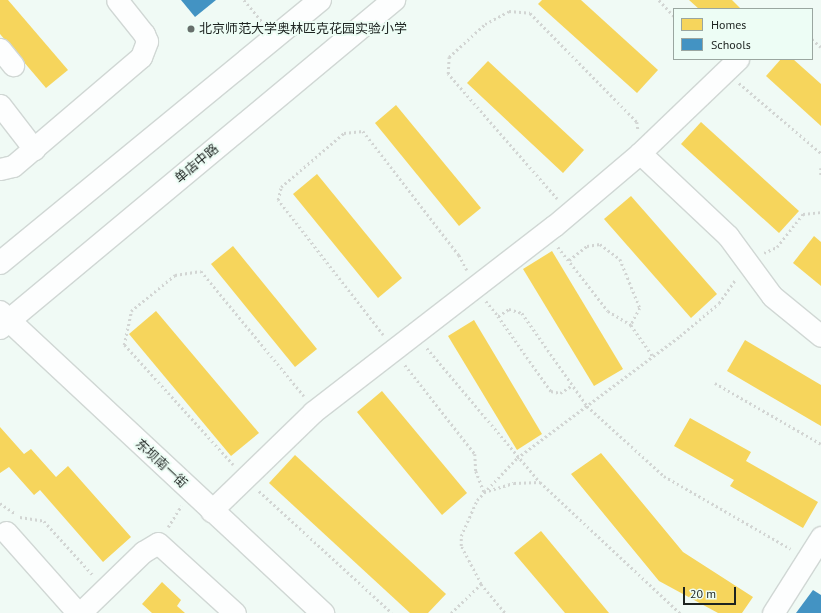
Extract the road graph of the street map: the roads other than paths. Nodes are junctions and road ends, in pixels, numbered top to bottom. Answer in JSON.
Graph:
{"nodes":[{"id":1,"x":117,"y":0,"type":"edge"},
{"id":2,"x":320,"y":0,"type":"edge"},
{"id":3,"x":394,"y":0,"type":"edge"},
{"id":4,"x":732,"y":65,"type":"edge"},
{"id":5,"x":0,"y":105,"type":"edge"},
{"id":6,"x":34,"y":149,"type":"junction"},
{"id":7,"x":640,"y":153,"type":"junction"},
{"id":8,"x":0,"y":169,"type":"edge"},
{"id":9,"x":0,"y":263,"type":"edge"},
{"id":10,"x":3,"y":321,"type":"edge"},
{"id":11,"x":821,"y":336,"type":"edge"},
{"id":12,"x":211,"y":511,"type":"junction"},
{"id":13,"x":6,"y":532,"type":"dead end"},
{"id":14,"x":821,"y":537,"type":"edge"},
{"id":15,"x":79,"y":613,"type":"edge"},
{"id":16,"x":235,"y":613,"type":"edge"},
{"id":17,"x":323,"y":613,"type":"edge"},
{"id":18,"x":773,"y":613,"type":"edge"}],
"edges":[{"from":1,"to":6,"type":"street"},
{"from":2,"to":9,"type":"street"},
{"from":3,"to":10,"type":"street","name":"单店中路"},
{"from":4,"to":7,"type":"street"},
{"from":5,"to":6,"type":"street"},
{"from":6,"to":8,"type":"street"},
{"from":7,"to":11,"type":"street"},
{"from":7,"to":12,"type":"street"},
{"from":10,"to":12,"type":"street","name":"东坝南一街"},
{"from":12,"to":17,"type":"street","name":"东坝南一街"},
{"from":13,"to":15,"type":"street"},
{"from":14,"to":18,"type":"street"},
{"from":15,"to":16,"type":"street"}]}
